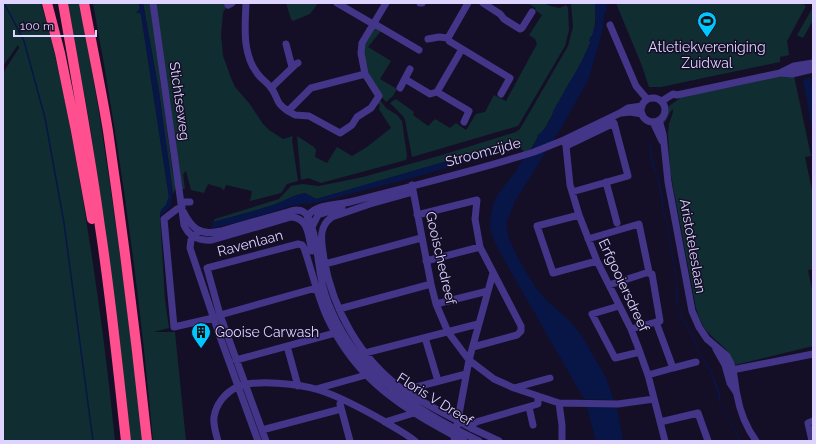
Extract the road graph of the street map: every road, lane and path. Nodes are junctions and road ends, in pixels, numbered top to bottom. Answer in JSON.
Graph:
{"nodes":[{"id":1,"x":47,"y":3,"type":"edge"},
{"id":2,"x":64,"y":3,"type":"edge"},
{"id":3,"x":84,"y":3,"type":"edge"},
{"id":4,"x":153,"y":3,"type":"edge"},
{"id":5,"x":246,"y":3,"type":"edge"},
{"id":6,"x":336,"y":3,"type":"edge"},
{"id":7,"x":386,"y":3,"type":"edge"},
{"id":8,"x":468,"y":3,"type":"edge"},
{"id":9,"x":483,"y":3,"type":"edge"},
{"id":10,"x":532,"y":12,"type":"dead end"},
{"id":11,"x":373,"y":24,"type":"junction"},
{"id":12,"x":610,"y":25,"type":"dead end"},
{"id":13,"x":448,"y":38,"type":"junction"},
{"id":14,"x":428,"y":39,"type":"dead end"},
{"id":15,"x":286,"y":44,"type":"dead end"},
{"id":16,"x":462,"y":49,"type":"junction"},
{"id":17,"x":419,"y":50,"type":"dead end"},
{"id":18,"x":813,"y":62,"type":"edge"},
{"id":19,"x":410,"y":69,"type":"dead end"},
{"id":20,"x":813,"y":69,"type":"edge"},
{"id":21,"x":780,"y":73,"type":"junction"},
{"id":22,"x":365,"y":74,"type":"junction"},
{"id":23,"x":404,"y":79,"type":"junction"},
{"id":24,"x":271,"y":88,"type":"junction"},
{"id":25,"x":400,"y":88,"type":"dead end"},
{"id":26,"x":437,"y":92,"type":"junction"},
{"id":27,"x":501,"y":94,"type":"dead end"},
{"id":28,"x":647,"y":99,"type":"junction"},
{"id":29,"x":664,"y":104,"type":"junction"},
{"id":30,"x":642,"y":110,"type":"junction"},
{"id":31,"x":288,"y":111,"type":"junction"},
{"id":32,"x":656,"y":121,"type":"junction"},
{"id":33,"x":464,"y":122,"type":"dead end"},
{"id":34,"x":565,"y":143,"type":"junction"},
{"id":35,"x":606,"y":182,"type":"junction"},
{"id":36,"x":413,"y":188,"type":"junction"},
{"id":37,"x":572,"y":192,"type":"junction"},
{"id":38,"x":190,"y":202,"type":"dead end"},
{"id":39,"x":182,"y":207,"type":"junction"},
{"id":40,"x":317,"y":212,"type":"junction"},
{"id":41,"x":417,"y":215,"type":"junction"},
{"id":42,"x":308,"y":216,"type":"junction"},
{"id":43,"x":579,"y":216,"type":"junction"},
{"id":44,"x":617,"y":222,"type":"dead end"},
{"id":45,"x":309,"y":227,"type":"junction"},
{"id":46,"x":198,"y":230,"type":"junction"},
{"id":47,"x":195,"y":238,"type":"junction"},
{"id":48,"x":421,"y":238,"type":"junction"},
{"id":49,"x":588,"y":239,"type":"junction"},
{"id":50,"x":302,"y":245,"type":"joint"},
{"id":51,"x":480,"y":247,"type":"junction"},
{"id":52,"x":426,"y":261,"type":"junction"},
{"id":53,"x":597,"y":261,"type":"junction"},
{"id":54,"x":325,"y":264,"type":"junction"},
{"id":55,"x":649,"y":272,"type":"junction"},
{"id":56,"x":493,"y":273,"type":"junction"},
{"id":57,"x":431,"y":284,"type":"junction"},
{"id":58,"x":609,"y":285,"type":"junction"},
{"id":59,"x":316,"y":288,"type":"junction"},
{"id":60,"x":488,"y":291,"type":"junction"},
{"id":61,"x":436,"y":304,"type":"junction"},
{"id":62,"x":619,"y":306,"type":"junction"},
{"id":63,"x":339,"y":309,"type":"junction"},
{"id":64,"x":112,"y":314,"type":"junction"},
{"id":65,"x":217,"y":316,"type":"junction"},
{"id":66,"x":656,"y":322,"type":"junction"},
{"id":67,"x":478,"y":324,"type":"junction"},
{"id":68,"x":631,"y":329,"type":"junction"},
{"id":69,"x":448,"y":332,"type":"junction"},
{"id":70,"x":335,"y":333,"type":"junction"},
{"id":71,"x":426,"y":341,"type":"dead end"},
{"id":72,"x":287,"y":346,"type":"junction"},
{"id":73,"x":473,"y":347,"type":"junction"},
{"id":74,"x":640,"y":352,"type":"junction"},
{"id":75,"x":365,"y":353,"type":"junction"},
{"id":76,"x":812,"y":354,"type":"edge"},
{"id":77,"x":236,"y":360,"type":"junction"},
{"id":78,"x":469,"y":360,"type":"junction"},
{"id":79,"x":696,"y":362,"type":"dead end"},
{"id":80,"x":813,"y":363,"type":"edge"},
{"id":81,"x":673,"y":368,"type":"junction"},
{"id":82,"x":730,"y":370,"type":"junction"},
{"id":83,"x":466,"y":374,"type":"junction"},
{"id":84,"x":366,"y":375,"type":"junction"},
{"id":85,"x":648,"y":375,"type":"junction"},
{"id":86,"x":550,"y":378,"type":"dead end"},
{"id":87,"x":438,"y":381,"type":"junction"},
{"id":88,"x":241,"y":386,"type":"junction"},
{"id":89,"x":298,"y":386,"type":"junction"},
{"id":90,"x":514,"y":388,"type":"junction"},
{"id":91,"x":316,"y":389,"type":"junction"},
{"id":92,"x":405,"y":390,"type":"junction"},
{"id":93,"x":538,"y":396,"type":"junction"},
{"id":94,"x":338,"y":397,"type":"junction"},
{"id":95,"x":654,"y":399,"type":"junction"},
{"id":96,"x":559,"y":402,"type":"junction"},
{"id":97,"x":529,"y":407,"type":"junction"},
{"id":98,"x":341,"y":409,"type":"junction"},
{"id":99,"x":414,"y":413,"type":"junction"},
{"id":100,"x":457,"y":421,"type":"junction"},
{"id":101,"x":385,"y":422,"type":"junction"},
{"id":102,"x":660,"y":422,"type":"junction"},
{"id":103,"x":810,"y":422,"type":"edge"},
{"id":104,"x":533,"y":425,"type":"dead end"},
{"id":105,"x":471,"y":428,"type":"junction"},
{"id":106,"x":262,"y":430,"type":"junction"},
{"id":107,"x":455,"y":435,"type":"edge"},
{"id":108,"x":126,"y":441,"type":"edge"},
{"id":109,"x":147,"y":441,"type":"edge"},
{"id":110,"x":218,"y":441,"type":"edge"},
{"id":111,"x":258,"y":441,"type":"edge"},
{"id":112,"x":266,"y":441,"type":"edge"},
{"id":113,"x":350,"y":441,"type":"edge"},
{"id":114,"x":415,"y":441,"type":"edge"},
{"id":115,"x":464,"y":441,"type":"edge"},
{"id":116,"x":479,"y":441,"type":"edge"},
{"id":117,"x":499,"y":441,"type":"edge"},
{"id":118,"x":562,"y":441,"type":"edge"},
{"id":119,"x":665,"y":441,"type":"edge"},
{"id":120,"x":708,"y":441,"type":"edge"},
{"id":121,"x":756,"y":441,"type":"edge"},
{"id":122,"x":812,"y":441,"type":"edge"}],
"edges":[{"from":1,"to":64,"type":"highway"},
{"from":2,"to":64,"type":"highway"},
{"from":3,"to":109,"type":"highway"},
{"from":4,"to":39,"type":"street","name":"Stichtseweg"},
{"from":5,"to":24,"type":"street"},
{"from":6,"to":11,"type":"street"},
{"from":7,"to":11,"type":"street"},
{"from":8,"to":13,"type":"street"},
{"from":9,"to":10,"type":"street"},
{"from":11,"to":17,"type":"street"},
{"from":11,"to":22,"type":"street"},
{"from":12,"to":28,"type":"street"},
{"from":13,"to":14,"type":"street"},
{"from":13,"to":16,"type":"street"},
{"from":15,"to":24,"type":"street"},
{"from":16,"to":26,"type":"street"},
{"from":16,"to":27,"type":"street"},
{"from":18,"to":21,"type":"street"},
{"from":19,"to":23,"type":"street"},
{"from":20,"to":21,"type":"street"},
{"from":21,"to":29,"type":"street"},
{"from":22,"to":31,"type":"street"},
{"from":22,"to":31,"type":"street"},
{"from":23,"to":25,"type":"street"},
{"from":23,"to":26,"type":"street"},
{"from":24,"to":31,"type":"street"},
{"from":26,"to":33,"type":"street"},
{"from":28,"to":29,"type":"street"},
{"from":28,"to":30,"type":"street"},
{"from":29,"to":32,"type":"street"},
{"from":30,"to":32,"type":"street"},
{"from":30,"to":34,"type":"street","name":"Stroomzijde"},
{"from":32,"to":82,"type":"street","name":"Aristoteleslaan"},
{"from":34,"to":35,"type":"street"},
{"from":34,"to":36,"type":"street","name":"Stroomzijde"},
{"from":34,"to":37,"type":"street","name":"Erfgooiersdreef"},
{"from":35,"to":37,"type":"street"},
{"from":35,"to":44,"type":"street"},
{"from":36,"to":40,"type":"street","name":"Stroomzijde"},
{"from":36,"to":41,"type":"street","name":"Gooischedreef"},
{"from":36,"to":54,"type":"street","name":"Stroomzijde"},
{"from":37,"to":43,"type":"street","name":"Erfgooiersdreef"},
{"from":38,"to":39,"type":"street"},
{"from":39,"to":46,"type":"street","name":"Stichtseweg"},
{"from":39,"to":47,"type":"street","name":"Stichtseweg"},
{"from":39,"to":65,"type":"street"},
{"from":40,"to":42,"type":"street"},
{"from":40,"to":45,"type":"street"},
{"from":41,"to":48,"type":"street","name":"Gooischedreef"},
{"from":41,"to":51,"type":"street"},
{"from":42,"to":45,"type":"street","name":"Floris V Dreef"},
{"from":42,"to":46,"type":"street"},
{"from":43,"to":49,"type":"street","name":"Erfgooiersdreef"},
{"from":43,"to":53,"type":"street"},
{"from":45,"to":47,"type":"street"},
{"from":45,"to":107,"type":"street","name":"Floris V Dreef"},
{"from":46,"to":47,"type":"street"},
{"from":47,"to":65,"type":"street"},
{"from":48,"to":52,"type":"street","name":"Gooischedreef"},
{"from":48,"to":54,"type":"street"},
{"from":49,"to":53,"type":"street","name":"Erfgooiersdreef"},
{"from":49,"to":55,"type":"street"},
{"from":50,"to":59,"type":"street","name":"Floris V Dreef"},
{"from":50,"to":65,"type":"street","name":"Ravenlaan"},
{"from":51,"to":52,"type":"street"},
{"from":51,"to":56,"type":"street"},
{"from":52,"to":57,"type":"street","name":"Gooischedreef"},
{"from":53,"to":58,"type":"street","name":"Erfgooiersdreef"},
{"from":54,"to":63,"type":"street","name":"Floris V Dreef"},
{"from":55,"to":58,"type":"street"},
{"from":55,"to":66,"type":"street"},
{"from":56,"to":60,"type":"street"},
{"from":56,"to":73,"type":"street"},
{"from":57,"to":61,"type":"street","name":"Gooischedreef"},
{"from":57,"to":63,"type":"street"},
{"from":58,"to":62,"type":"street","name":"Erfgooiersdreef"},
{"from":59,"to":65,"type":"street"},
{"from":59,"to":70,"type":"street","name":"Floris V Dreef"},
{"from":60,"to":61,"type":"street"},
{"from":60,"to":67,"type":"street"},
{"from":61,"to":69,"type":"street","name":"Gooischedreef"},
{"from":62,"to":68,"type":"street","name":"Erfgooiersdreef"},
{"from":62,"to":74,"type":"street"},
{"from":63,"to":75,"type":"street","name":"Floris V Dreef"},
{"from":64,"to":108,"type":"highway"},
{"from":65,"to":77,"type":"street","name":"Ravenlaan"},
{"from":65,"to":88,"type":"street"},
{"from":66,"to":68,"type":"street"},
{"from":66,"to":81,"type":"street"},
{"from":67,"to":69,"type":"street"},
{"from":67,"to":73,"type":"street"},
{"from":68,"to":74,"type":"street","name":"Erfgooiersdreef"},
{"from":69,"to":75,"type":"street"},
{"from":69,"to":78,"type":"street","name":"Gooischedreef"},
{"from":70,"to":72,"type":"street"},
{"from":70,"to":84,"type":"street","name":"Floris V Dreef"},
{"from":71,"to":87,"type":"street"},
{"from":72,"to":77,"type":"street"},
{"from":72,"to":89,"type":"street"},
{"from":73,"to":78,"type":"street"},
{"from":74,"to":85,"type":"street","name":"Erfgooiersdreef"},
{"from":75,"to":92,"type":"street","name":"Floris V Dreef"},
{"from":76,"to":80,"type":"street"},
{"from":76,"to":82,"type":"street"},
{"from":77,"to":88,"type":"street","name":"Ravenlaan"},
{"from":78,"to":83,"type":"street"},
{"from":78,"to":90,"type":"street","name":"Gooischedreef"},
{"from":79,"to":81,"type":"street"},
{"from":81,"to":85,"type":"street"},
{"from":82,"to":121,"type":"street","name":"Aristoteleslaan"},
{"from":83,"to":87,"type":"street"},
{"from":83,"to":100,"type":"street"},
{"from":84,"to":91,"type":"street"},
{"from":84,"to":99,"type":"street","name":"Floris V Dreef"},
{"from":85,"to":95,"type":"street","name":"Erfgooiersdreef"},
{"from":86,"to":90,"type":"street"},
{"from":87,"to":92,"type":"street"},
{"from":88,"to":89,"type":"street"},
{"from":88,"to":106,"type":"street"},
{"from":88,"to":110,"type":"street"},
{"from":88,"to":111,"type":"street"},
{"from":89,"to":91,"type":"street"},
{"from":90,"to":93,"type":"street","name":"Gooischedreef"},
{"from":91,"to":94,"type":"street"},
{"from":92,"to":100,"type":"street","name":"Floris V Dreef"},
{"from":93,"to":96,"type":"street","name":"Gooischedreef"},
{"from":93,"to":97,"type":"street"},
{"from":94,"to":98,"type":"street"},
{"from":94,"to":101,"type":"street"},
{"from":95,"to":96,"type":"street","name":"Gooischedreef"},
{"from":95,"to":102,"type":"street","name":"Erfgooiersdreef"},
{"from":96,"to":118,"type":"street"},
{"from":97,"to":104,"type":"street"},
{"from":97,"to":105,"type":"street"},
{"from":98,"to":106,"type":"street"},
{"from":98,"to":113,"type":"street"},
{"from":99,"to":101,"type":"street"},
{"from":99,"to":107,"type":"street","name":"Floris V Dreef"},
{"from":100,"to":105,"type":"street","name":"Floris V Dreef"},
{"from":100,"to":107,"type":"street"},
{"from":101,"to":114,"type":"street"},
{"from":102,"to":119,"type":"street","name":"Erfgooiersdreef"},
{"from":102,"to":120,"type":"street"},
{"from":103,"to":122,"type":"street"},
{"from":105,"to":117,"type":"street","name":"Floris V Dreef"},
{"from":106,"to":112,"type":"street"},
{"from":107,"to":115,"type":"street","name":"Floris V Dreef"},
{"from":107,"to":116,"type":"street","name":"Floris V Dreef"}]}
